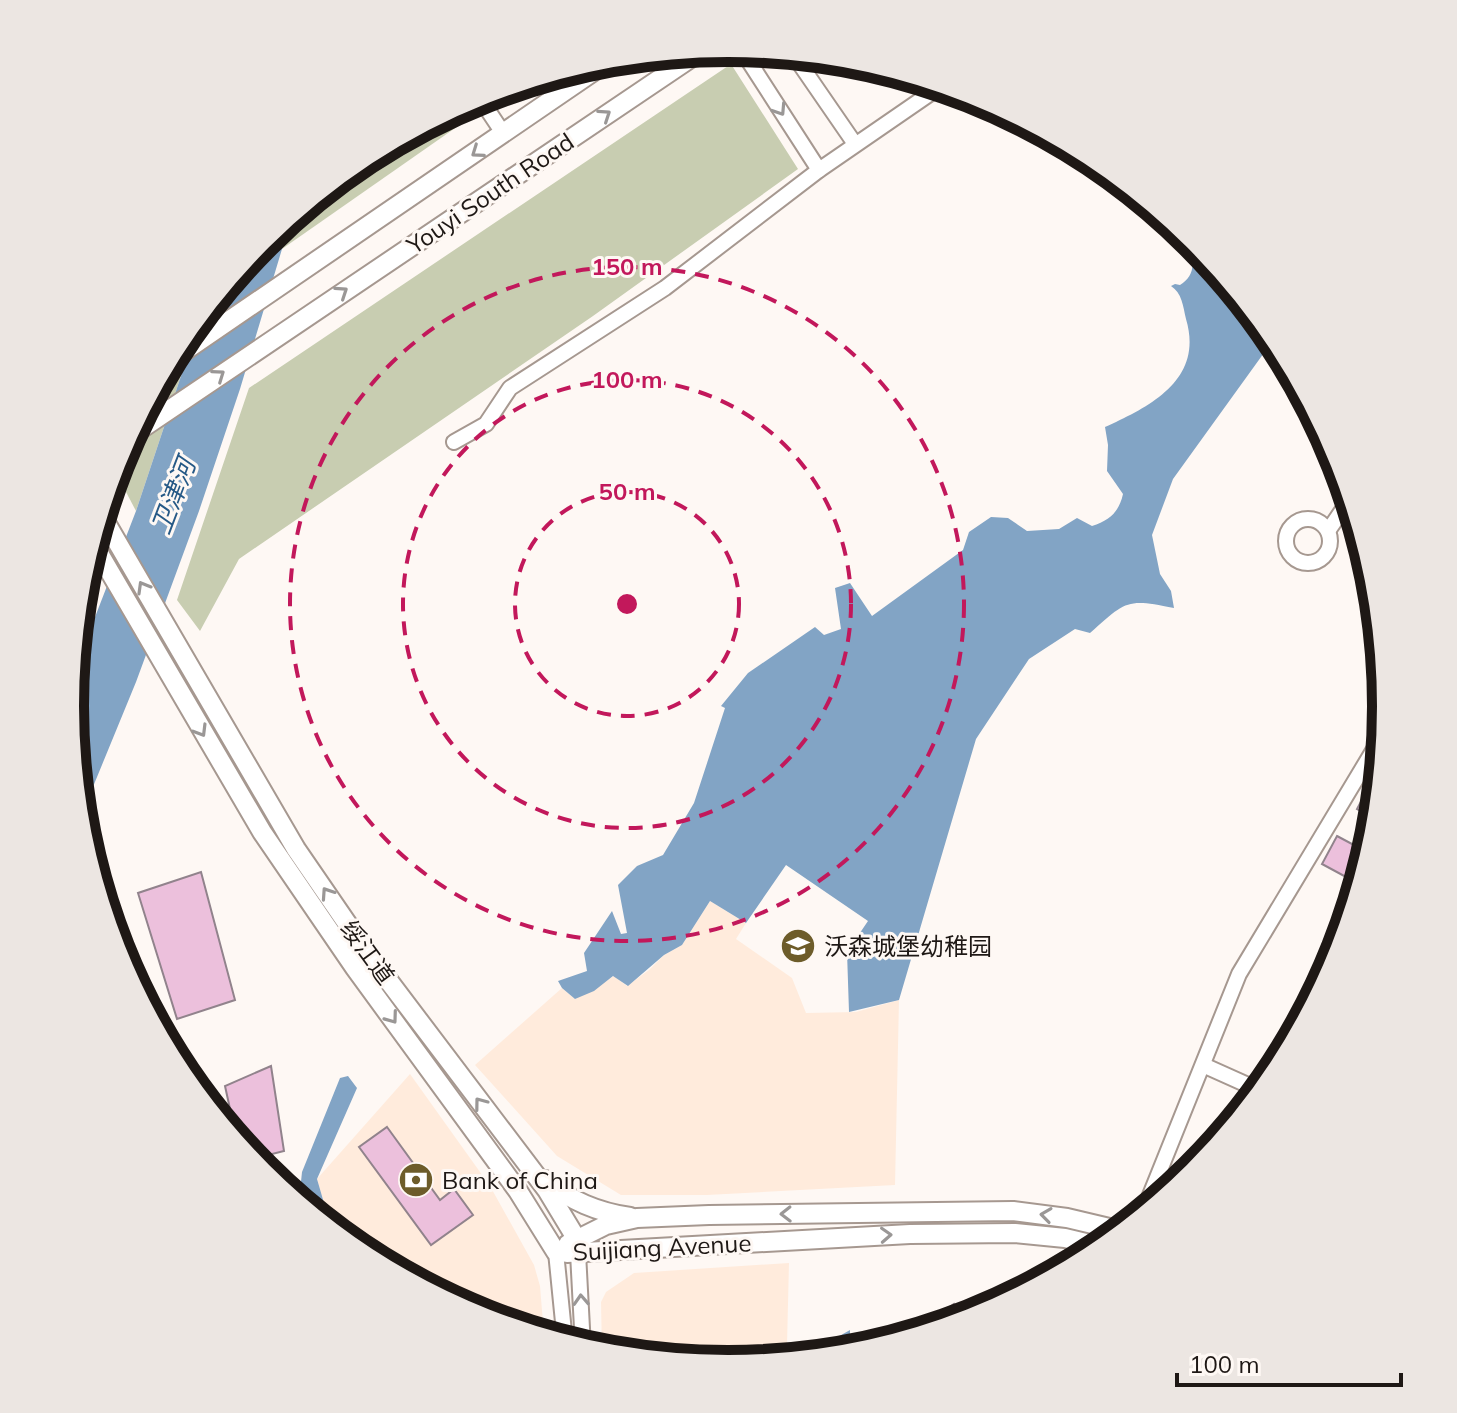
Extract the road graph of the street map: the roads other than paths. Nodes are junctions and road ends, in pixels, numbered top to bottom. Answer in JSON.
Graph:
{"nodes":[{"id":1,"x":683,"y":63,"type":"edge"},
{"id":2,"x":750,"y":63,"type":"edge"},
{"id":3,"x":802,"y":67,"type":"edge"},
{"id":4,"x":582,"y":79,"type":"edge"},
{"id":5,"x":929,"y":94,"type":"edge"},
{"id":6,"x":487,"y":109,"type":"edge"},
{"id":7,"x":503,"y":133,"type":"junction"},
{"id":8,"x":855,"y":144,"type":"junction"},
{"id":9,"x":819,"y":170,"type":"junction"},
{"id":10,"x":196,"y":343,"type":"edge"},
{"id":11,"x":149,"y":423,"type":"edge"},
{"id":12,"x":454,"y":442,"type":"dead end"},
{"id":13,"x":1342,"y":510,"type":"edge"},
{"id":14,"x":109,"y":530,"type":"edge"},
{"id":15,"x":1328,"y":531,"type":"dead end"},
{"id":16,"x":102,"y":558,"type":"edge"},
{"id":17,"x":1371,"y":754,"type":"edge"},
{"id":18,"x":1203,"y":1065,"type":"junction"},
{"id":19,"x":1249,"y":1086,"type":"edge"},
{"id":20,"x":527,"y":1165,"type":"junction"},
{"id":21,"x":518,"y":1191,"type":"junction"},
{"id":22,"x":1151,"y":1193,"type":"edge"},
{"id":23,"x":637,"y":1218,"type":"junction"},
{"id":24,"x":1107,"y":1228,"type":"edge"},
{"id":25,"x":1086,"y":1243,"type":"edge"},
{"id":26,"x":577,"y":1246,"type":"junction"},
{"id":27,"x":556,"y":1252,"type":"junction"},
{"id":28,"x":564,"y":1329,"type":"edge"},
{"id":29,"x":582,"y":1334,"type":"edge"}],
"edges":[{"from":11,"to":1,"type":"main road","name":"Youyi South Road","one_way":true},
{"from":2,"to":9,"type":"street","one_way":true},
{"from":3,"to":8,"type":"street"},
{"from":4,"to":7,"type":"main road","name":"Youyi South Road"},
{"from":5,"to":8,"type":"street"},
{"from":6,"to":7,"type":"street"},
{"from":7,"to":10,"type":"main road","name":"Youyi South Road","one_way":true},
{"from":8,"to":9,"type":"street"},
{"from":9,"to":12,"type":"street"},
{"from":13,"to":15,"type":"street"},
{"from":20,"to":14,"type":"main road","name":"绥江道","one_way":true},
{"from":16,"to":21,"type":"main road","name":"绥江道","one_way":true},
{"from":17,"to":18,"type":"street"},
{"from":18,"to":19,"type":"street"},
{"from":18,"to":22,"type":"street"},
{"from":20,"to":23,"type":"main road"},
{"from":20,"to":26,"type":"main road","name":"绥江道"},
{"from":21,"to":26,"type":"main road"},
{"from":21,"to":27,"type":"main road","name":"绥江道"},
{"from":24,"to":23,"type":"main road","name":"Suijiang Avenue","one_way":true},
{"from":23,"to":26,"type":"main road","name":"Suijiang Avenue"},
{"from":26,"to":25,"type":"main road","name":"Suijiang Avenue","one_way":true},
{"from":26,"to":27,"type":"main road","name":"Suijiang Avenue"},
{"from":29,"to":26,"type":"street","one_way":true},
{"from":27,"to":28,"type":"street"}]}
